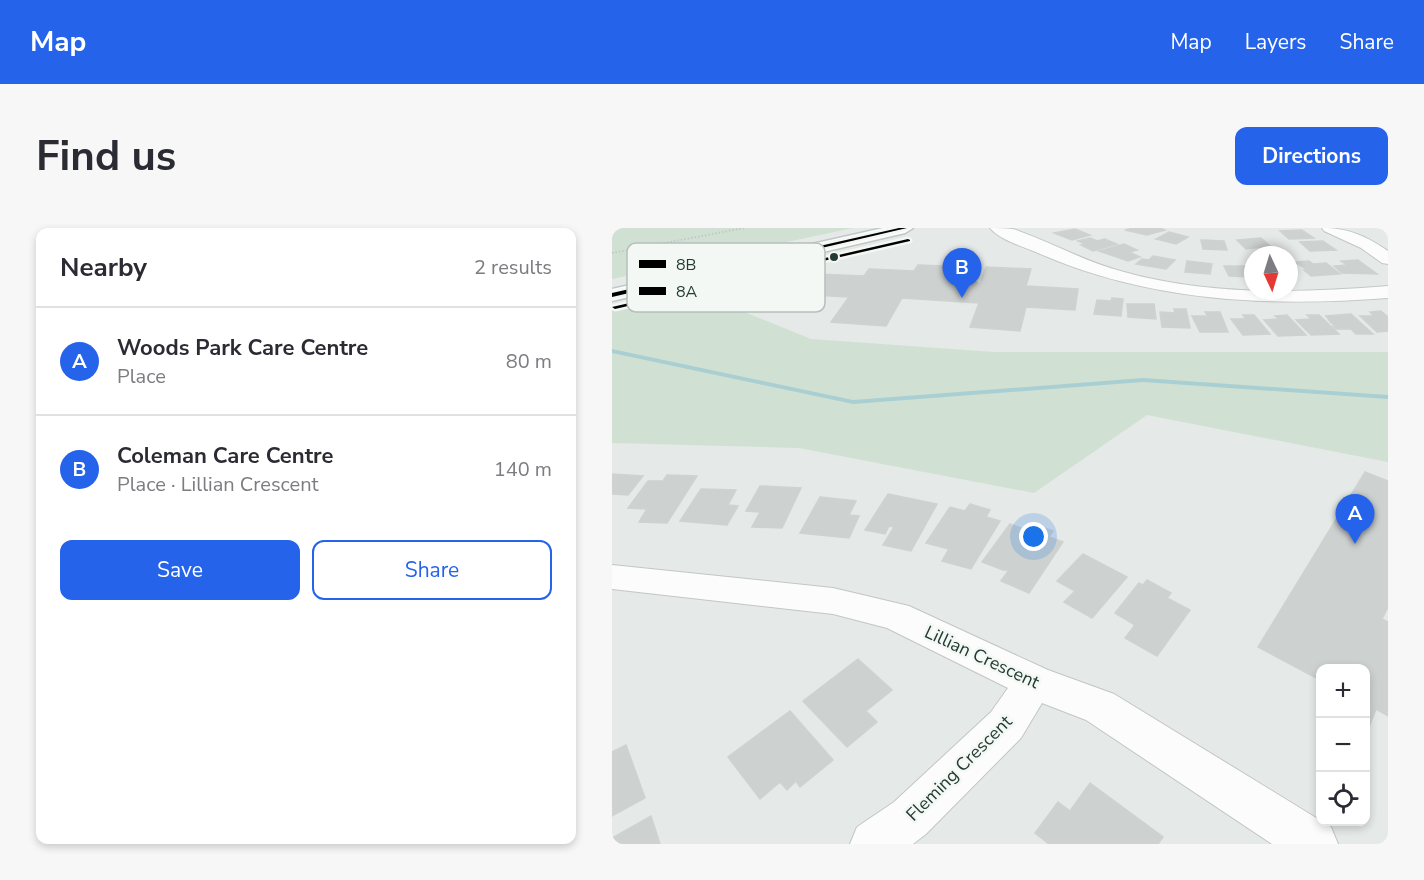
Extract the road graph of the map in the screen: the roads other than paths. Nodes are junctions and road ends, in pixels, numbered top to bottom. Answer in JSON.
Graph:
{"nodes":[{"id":1,"x":905,"y":228,"type":"edge"},
{"id":2,"x":998,"y":228,"type":"edge"},
{"id":3,"x":1330,"y":228,"type":"edge"},
{"id":4,"x":825,"y":246,"type":"edge"},
{"id":5,"x":1388,"y":259,"type":"edge"},
{"id":6,"x":627,"y":292,"type":"edge"},
{"id":7,"x":1388,"y":292,"type":"edge"},
{"id":8,"x":612,"y":295,"type":"edge"},
{"id":9,"x":612,"y":577,"type":"edge"},
{"id":10,"x":1034,"y":682,"type":"junction"},
{"id":11,"x":874,"y":844,"type":"edge"},
{"id":12,"x":1314,"y":844,"type":"edge"}],
"edges":[{"from":1,"to":4,"type":"main road"},
{"from":2,"to":7,"type":"street"},
{"from":3,"to":5,"type":"street"},
{"from":6,"to":8,"type":"main road"},
{"from":9,"to":10,"type":"street","name":"Lillian Crescent"},
{"from":10,"to":11,"type":"street","name":"Fleming Crescent"},
{"from":10,"to":12,"type":"street","name":"Lillian Crescent"}]}
